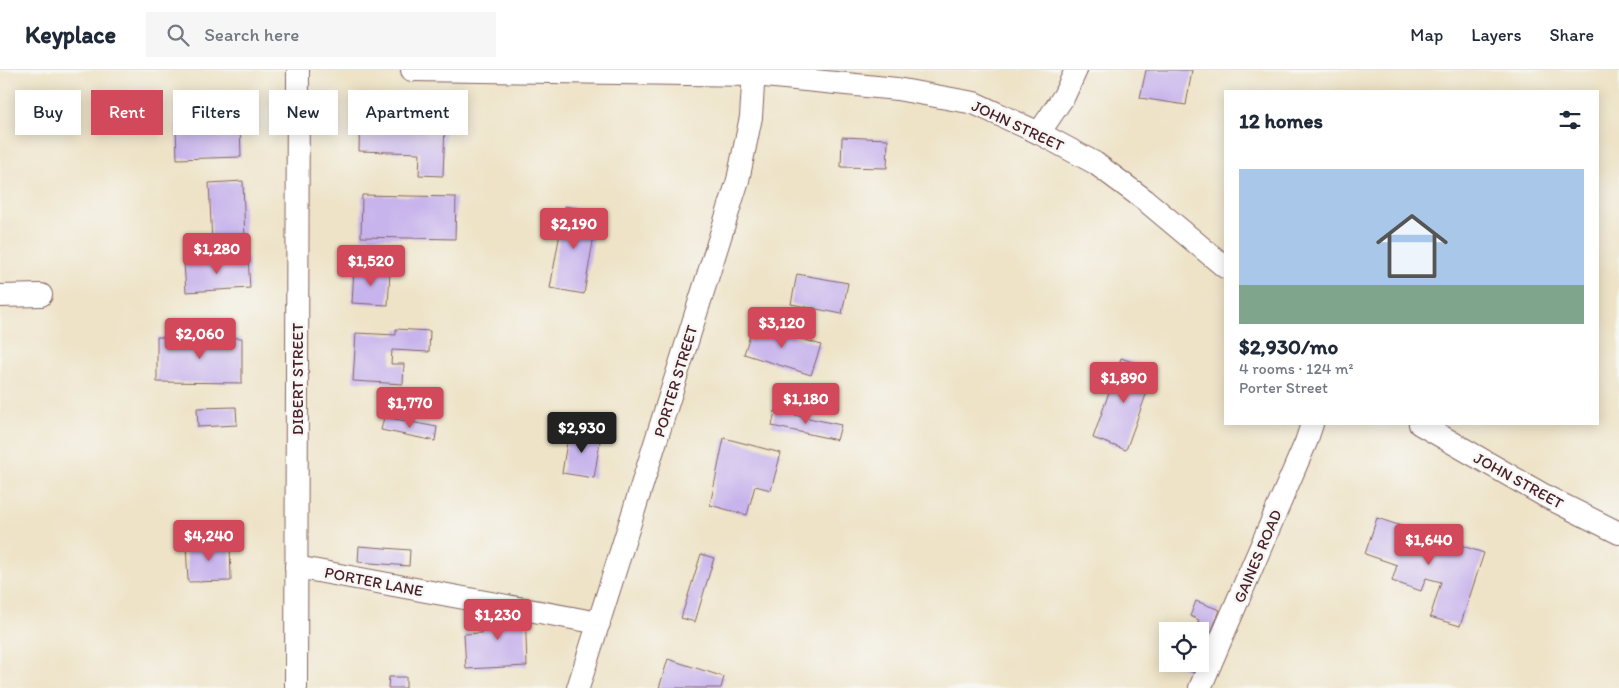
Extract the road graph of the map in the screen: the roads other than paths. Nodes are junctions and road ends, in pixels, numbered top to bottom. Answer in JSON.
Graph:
{"nodes":[{"id":1,"x":298,"y":70,"type":"edge"},
{"id":2,"x":412,"y":70,"type":"edge"},
{"id":3,"x":1076,"y":70,"type":"edge"},
{"id":4,"x":754,"y":73,"type":"edge"},
{"id":5,"x":1040,"y":133,"type":"junction"},
{"id":6,"x":1224,"y":266,"type":"edge"},
{"id":7,"x":41,"y":295,"type":"dead end"},
{"id":8,"x":0,"y":296,"type":"edge"},
{"id":9,"x":1312,"y":425,"type":"edge"},
{"id":10,"x":1422,"y":425,"type":"edge"},
{"id":11,"x":1619,"y":533,"type":"edge"},
{"id":12,"x":296,"y":566,"type":"junction"},
{"id":13,"x":599,"y":623,"type":"junction"},
{"id":14,"x":296,"y":688,"type":"edge"},
{"id":15,"x":578,"y":688,"type":"edge"},
{"id":16,"x":1200,"y":688,"type":"edge"}],
"edges":[{"from":1,"to":12,"type":"street","name":"DIBERT STREET"},
{"from":2,"to":4,"type":"street","name":"JOHN STREET"},
{"from":3,"to":5,"type":"street"},
{"from":4,"to":5,"type":"street","name":"JOHN STREET"},
{"from":4,"to":13,"type":"street","name":"PORTER STREET"},
{"from":5,"to":6,"type":"street","name":"JOHN STREET"},
{"from":7,"to":8,"type":"street"},
{"from":9,"to":16,"type":"street","name":"GAINES ROAD"},
{"from":10,"to":11,"type":"street","name":"JOHN STREET"},
{"from":12,"to":13,"type":"street","name":"PORTER LANE"},
{"from":12,"to":14,"type":"street","name":"DIBERT STREET"},
{"from":13,"to":15,"type":"street","name":"PORTER STREET"}]}
